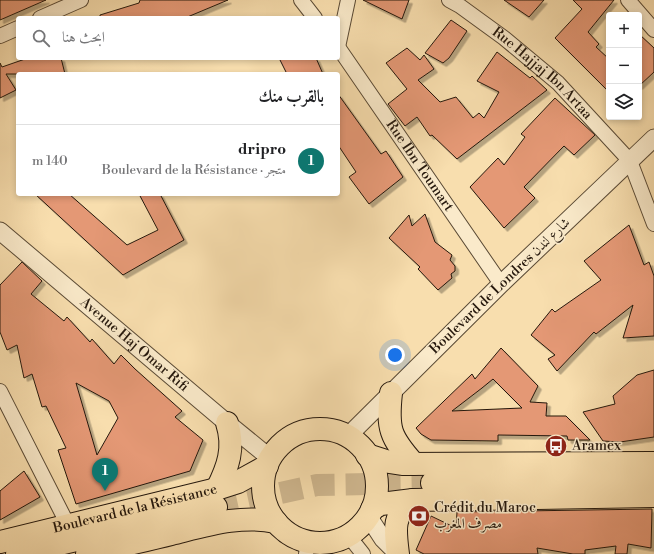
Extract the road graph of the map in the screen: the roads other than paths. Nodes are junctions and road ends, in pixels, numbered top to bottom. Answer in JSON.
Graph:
{"nodes":[{"id":1,"x":81,"y":0,"type":"edge"},
{"id":2,"x":301,"y":0,"type":"edge"},
{"id":3,"x":348,"y":0,"type":"edge"},
{"id":4,"x":449,"y":0,"type":"edge"},
{"id":5,"x":628,"y":0,"type":"edge"},
{"id":6,"x":45,"y":16,"type":"edge"},
{"id":7,"x":313,"y":16,"type":"edge"},
{"id":8,"x":16,"y":29,"type":"edge"},
{"id":9,"x":654,"y":30,"type":"edge"},
{"id":10,"x":0,"y":36,"type":"edge"},
{"id":11,"x":340,"y":38,"type":"edge"},
{"id":12,"x":340,"y":50,"type":"edge"},
{"id":13,"x":654,"y":138,"type":"edge"},
{"id":14,"x":630,"y":161,"type":"junction"},
{"id":15,"x":654,"y":224,"type":"edge"},
{"id":16,"x":0,"y":231,"type":"edge"},
{"id":17,"x":501,"y":284,"type":"junction"},
{"id":18,"x":0,"y":391,"type":"edge"},
{"id":19,"x":391,"y":393,"type":"junction"},
{"id":20,"x":227,"y":423,"type":"junction"},
{"id":21,"x":348,"y":436,"type":"junction"},
{"id":22,"x":367,"y":455,"type":"junction"},
{"id":23,"x":268,"y":462,"type":"junction"},
{"id":24,"x":414,"y":464,"type":"junction"},
{"id":25,"x":654,"y":464,"type":"edge"},
{"id":26,"x":654,"y":479,"type":"edge"},
{"id":27,"x":432,"y":483,"type":"tunnel mouth"},
{"id":28,"x":654,"y":496,"type":"edge"},
{"id":29,"x":216,"y":498,"type":"junction"},
{"id":30,"x":413,"y":500,"type":"junction"},
{"id":31,"x":370,"y":512,"type":"junction"},
{"id":32,"x":276,"y":522,"type":"junction"},
{"id":33,"x":68,"y":525,"type":"junction"},
{"id":34,"x":348,"y":535,"type":"junction"},
{"id":35,"x":0,"y":542,"type":"edge"},
{"id":36,"x":307,"y":547,"type":"edge"},
{"id":37,"x":17,"y":554,"type":"edge"},
{"id":38,"x":87,"y":554,"type":"edge"},
{"id":39,"x":363,"y":554,"type":"edge"},
{"id":40,"x":398,"y":554,"type":"edge"}],
"edges":[{"from":1,"to":6,"type":"street"},
{"from":2,"to":7,"type":"street"},
{"from":3,"to":11,"type":"street"},
{"from":4,"to":14,"type":"street","name":"Rue Hajjaj Ibn Artaa"},
{"from":5,"to":9,"type":"street"},
{"from":8,"to":10,"type":"street"},
{"from":12,"to":17,"type":"street","name":"Rue Ibn Toumart"},
{"from":13,"to":14,"type":"street","name":"Boulevard de Londres شارع لندن"},
{"from":14,"to":15,"type":"street","name":"Rue Hajjaj Ibn Artaa"},
{"from":14,"to":17,"type":"street","name":"Boulevard de Londres شارع لندن"},
{"from":16,"to":20,"type":"street","name":"Avenue Haj Omar Rifi"},
{"from":17,"to":19,"type":"street","name":"Boulevard de Londres شارع لندن"},
{"from":18,"to":33,"type":"street"},
{"from":19,"to":21,"type":"street","name":"Boulevard de Londres شارع لندن"},
{"from":19,"to":24,"type":"main road"},
{"from":20,"to":23,"type":"street","name":"Avenue Haj Omar Rifi"},
{"from":20,"to":29,"type":"main road"},
{"from":21,"to":22,"type":"main road"},
{"from":21,"to":23,"type":"main road"},
{"from":22,"to":24,"type":"main road"},
{"from":22,"to":31,"type":"main road"},
{"from":23,"to":29,"type":"main road","name":"Boulevard de la Résistance"},
{"from":23,"to":32,"type":"main road"},
{"from":24,"to":25,"type":"main road"},
{"from":26,"to":27,"type":"main road"},
{"from":28,"to":30,"type":"main road"},
{"from":29,"to":33,"type":"main road","name":"Boulevard de la Résistance"},
{"from":29,"to":37,"type":"main road"},
{"from":30,"to":31,"type":"main road"},
{"from":30,"to":40,"type":"main road"},
{"from":31,"to":34,"type":"main road"},
{"from":31,"to":40,"type":"street"},
{"from":32,"to":36,"type":"main road"},
{"from":32,"to":38,"type":"main road"},
{"from":33,"to":35,"type":"main road","name":"Boulevard de la Résistance"},
{"from":34,"to":36,"type":"main road"},
{"from":34,"to":39,"type":"street"}]}
